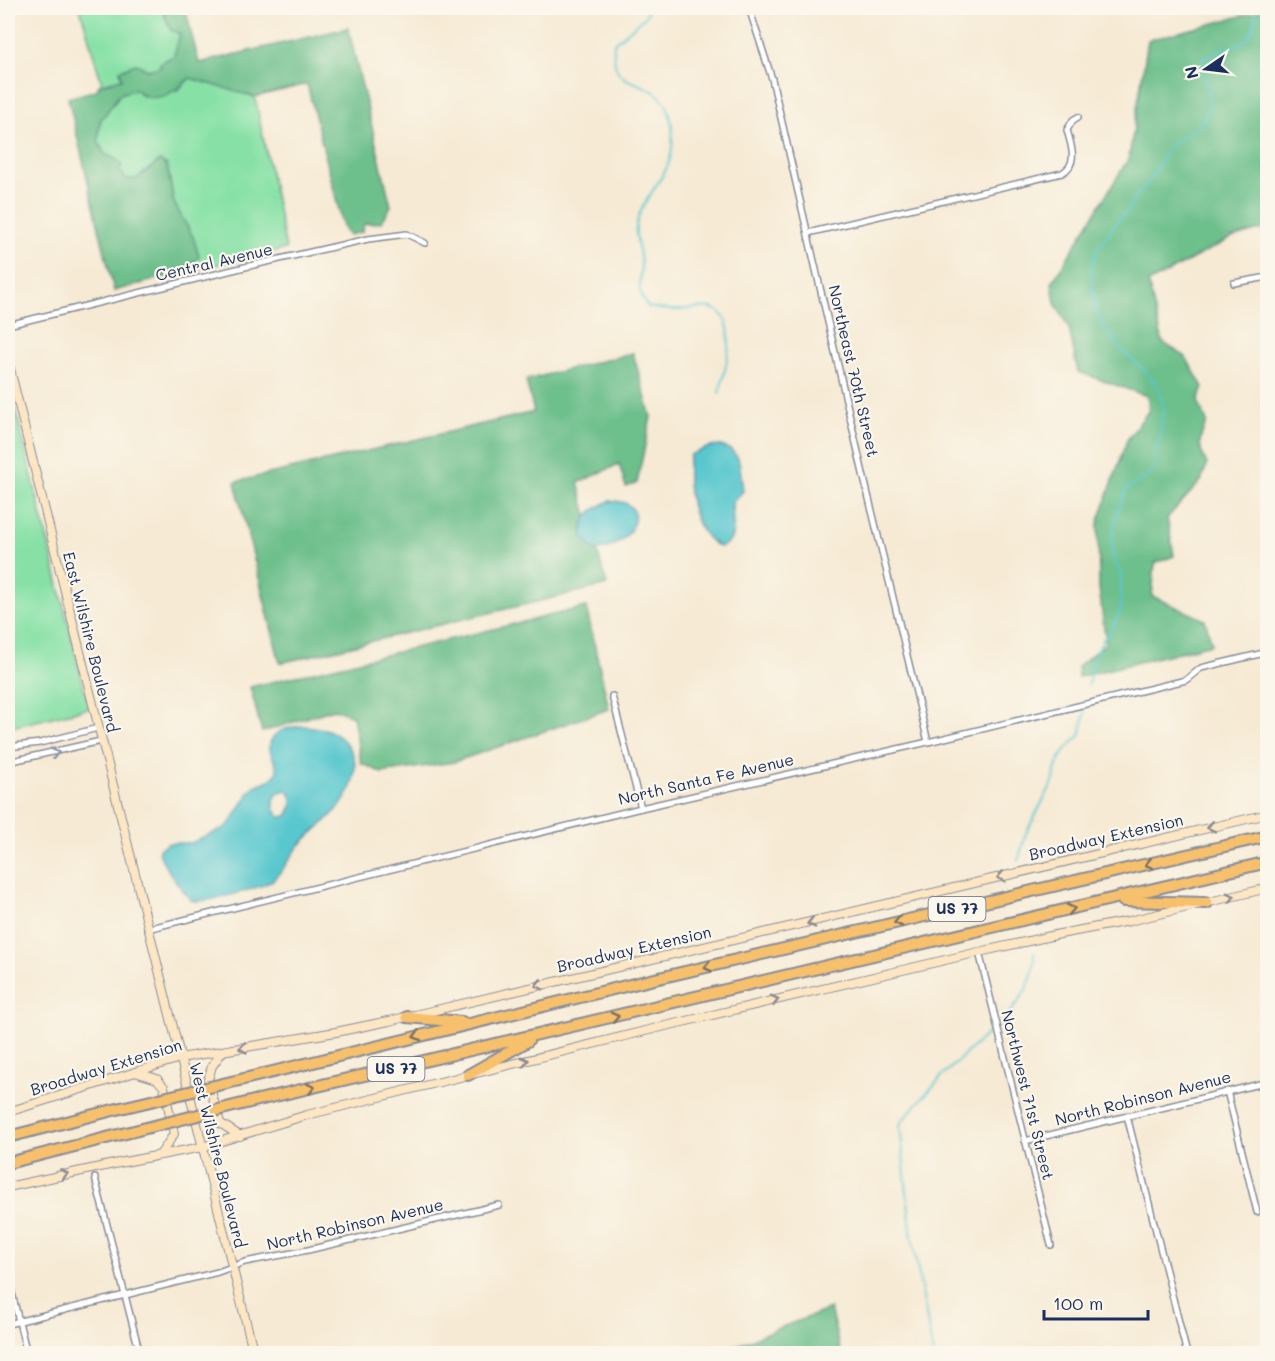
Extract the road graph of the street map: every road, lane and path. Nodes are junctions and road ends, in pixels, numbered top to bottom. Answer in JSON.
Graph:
{"nodes":[{"id":1,"x":749,"y":8,"type":"edge"},
{"id":2,"x":1078,"y":117,"type":"dead end"},
{"id":3,"x":808,"y":233,"type":"junction"},
{"id":4,"x":425,"y":243,"type":"dead end"},
{"id":5,"x":1268,"y":277,"type":"edge"},
{"id":6,"x":1234,"y":283,"type":"dead end"},
{"id":7,"x":8,"y":325,"type":"edge"},
{"id":8,"x":8,"y":361,"type":"edge"},
{"id":9,"x":1268,"y":652,"type":"edge"},
{"id":10,"x":612,"y":696,"type":"dead end"},
{"id":11,"x":98,"y":728,"type":"junction"},
{"id":12,"x":101,"y":741,"type":"junction"},
{"id":13,"x":928,"y":742,"type":"junction"},
{"id":14,"x":8,"y":747,"type":"edge"},
{"id":15,"x":8,"y":762,"type":"edge"},
{"id":16,"x":641,"y":807,"type":"junction"},
{"id":17,"x":1268,"y":814,"type":"edge"},
{"id":18,"x":1268,"y":836,"type":"edge"},
{"id":19,"x":1268,"y":862,"type":"edge"},
{"id":20,"x":1268,"y":888,"type":"edge"},
{"id":21,"x":1107,"y":900,"type":"junction"},
{"id":22,"x":1207,"y":903,"type":"junction"},
{"id":23,"x":147,"y":929,"type":"junction"},
{"id":24,"x":979,"y":952,"type":"junction"},
{"id":25,"x":8,"y":955,"type":"edge"},
{"id":26,"x":8,"y":990,"type":"edge"},
{"id":27,"x":407,"y":1017,"type":"junction"},
{"id":28,"x":474,"y":1022,"type":"junction"},
{"id":29,"x":538,"y":1036,"type":"junction"},
{"id":30,"x":224,"y":1051,"type":"junction"},
{"id":31,"x":180,"y":1058,"type":"junction"},
{"id":32,"x":135,"y":1072,"type":"junction"},
{"id":33,"x":468,"y":1075,"type":"junction"},
{"id":34,"x":1268,"y":1082,"type":"edge"},
{"id":35,"x":1227,"y":1092,"type":"junction"},
{"id":36,"x":8,"y":1112,"type":"edge"},
{"id":37,"x":1127,"y":1116,"type":"junction"},
{"id":38,"x":240,"y":1136,"type":"junction"},
{"id":39,"x":8,"y":1137,"type":"edge"},
{"id":40,"x":1026,"y":1141,"type":"junction"},
{"id":41,"x":202,"y":1147,"type":"junction"},
{"id":42,"x":160,"y":1155,"type":"junction"},
{"id":43,"x":8,"y":1162,"type":"edge"},
{"id":44,"x":95,"y":1178,"type":"dead end"},
{"id":45,"x":8,"y":1187,"type":"edge"},
{"id":46,"x":499,"y":1205,"type":"dead end"},
{"id":47,"x":1257,"y":1212,"type":"dead end"},
{"id":48,"x":1051,"y":1245,"type":"dead end"},
{"id":49,"x":232,"y":1267,"type":"junction"},
{"id":50,"x":8,"y":1277,"type":"edge"},
{"id":51,"x":125,"y":1295,"type":"junction"},
{"id":52,"x":18,"y":1321,"type":"junction"},
{"id":53,"x":8,"y":1324,"type":"edge"},
{"id":54,"x":27,"y":1353,"type":"edge"},
{"id":55,"x":140,"y":1353,"type":"edge"},
{"id":56,"x":254,"y":1353,"type":"edge"},
{"id":57,"x":1187,"y":1353,"type":"edge"}],
"edges":[{"from":1,"to":3,"type":"street","name":"Northeast 70th Street"},
{"from":2,"to":3,"type":"street"},
{"from":3,"to":13,"type":"street","name":"Northeast 70th Street"},
{"from":4,"to":7,"type":"street","name":"Central Avenue"},
{"from":5,"to":6,"type":"street"},
{"from":8,"to":11,"type":"main road","name":"East Wilshire Boulevard"},
{"from":9,"to":13,"type":"street","name":"North Santa Fe Avenue"},
{"from":10,"to":16,"type":"street"},
{"from":11,"to":12,"type":"main road","name":"East Wilshire Boulevard"},
{"from":11,"to":14,"type":"street"},
{"from":15,"to":12,"type":"street","one_way":true},
{"from":12,"to":23,"type":"main road","name":"East Wilshire Boulevard"},
{"from":13,"to":16,"type":"street","name":"North Santa Fe Avenue"},
{"from":16,"to":23,"type":"street","name":"North Santa Fe Avenue"},
{"from":17,"to":27,"type":"main road","name":"Broadway Extension","one_way":true},
{"from":18,"to":28,"type":"highway","name":"Broadway Extension","number":"US 77","one_way":true},
{"from":19,"to":21,"type":"highway","number":"US 77"},
{"from":22,"to":20,"type":"main road","one_way":true},
{"from":21,"to":22,"type":"highway"},
{"from":29,"to":21,"type":"highway","number":"US 77","one_way":true},
{"from":22,"to":24,"type":"main road"},
{"from":23,"to":31,"type":"main road","name":"West Wilshire Boulevard"},
{"from":33,"to":24,"type":"main road","one_way":true},
{"from":24,"to":40,"type":"street","name":"Northwest 71st Street"},
{"from":25,"to":26,"type":"street"},
{"from":27,"to":28,"type":"highway"},
{"from":27,"to":30,"type":"main road","name":"Broadway Extension","one_way":true},
{"from":28,"to":39,"type":"highway","name":"Broadway Extension","number":"US 77","one_way":true,"bridge":true},
{"from":29,"to":33,"type":"highway"},
{"from":43,"to":29,"type":"highway","number":"US 77","one_way":true,"bridge":true},
{"from":30,"to":31,"type":"main road","name":"Broadway Extension"},
{"from":30,"to":38,"type":"main road"},
{"from":31,"to":32,"type":"main road","name":"Broadway Extension"},
{"from":31,"to":41,"type":"main road","name":"West Wilshire Boulevard"},
{"from":32,"to":36,"type":"main road","name":"Broadway Extension"},
{"from":32,"to":42,"type":"main road"},
{"from":33,"to":38,"type":"main road"},
{"from":34,"to":35,"type":"street","name":"North Robinson Avenue"},
{"from":35,"to":37,"type":"street","name":"North Robinson Avenue"},
{"from":35,"to":47,"type":"street"},
{"from":37,"to":40,"type":"street","name":"North Robinson Avenue"},
{"from":37,"to":57,"type":"street"},
{"from":38,"to":41,"type":"main road"},
{"from":40,"to":48,"type":"street","name":"Northwest 71st Street"},
{"from":41,"to":42,"type":"main road"},
{"from":41,"to":49,"type":"main road","name":"West Wilshire Boulevard"},
{"from":45,"to":42,"type":"main road","one_way":true},
{"from":44,"to":51,"type":"street"},
{"from":46,"to":49,"type":"street","name":"North Robinson Avenue"},
{"from":49,"to":51,"type":"street","name":"North Robinson Avenue"},
{"from":49,"to":56,"type":"main road","name":"West Wilshire Boulevard"},
{"from":50,"to":52,"type":"street"},
{"from":51,"to":52,"type":"street","name":"North Robinson Avenue"},
{"from":51,"to":55,"type":"street"},
{"from":52,"to":53,"type":"street","name":"North Robinson Avenue"},
{"from":52,"to":54,"type":"street"}]}
